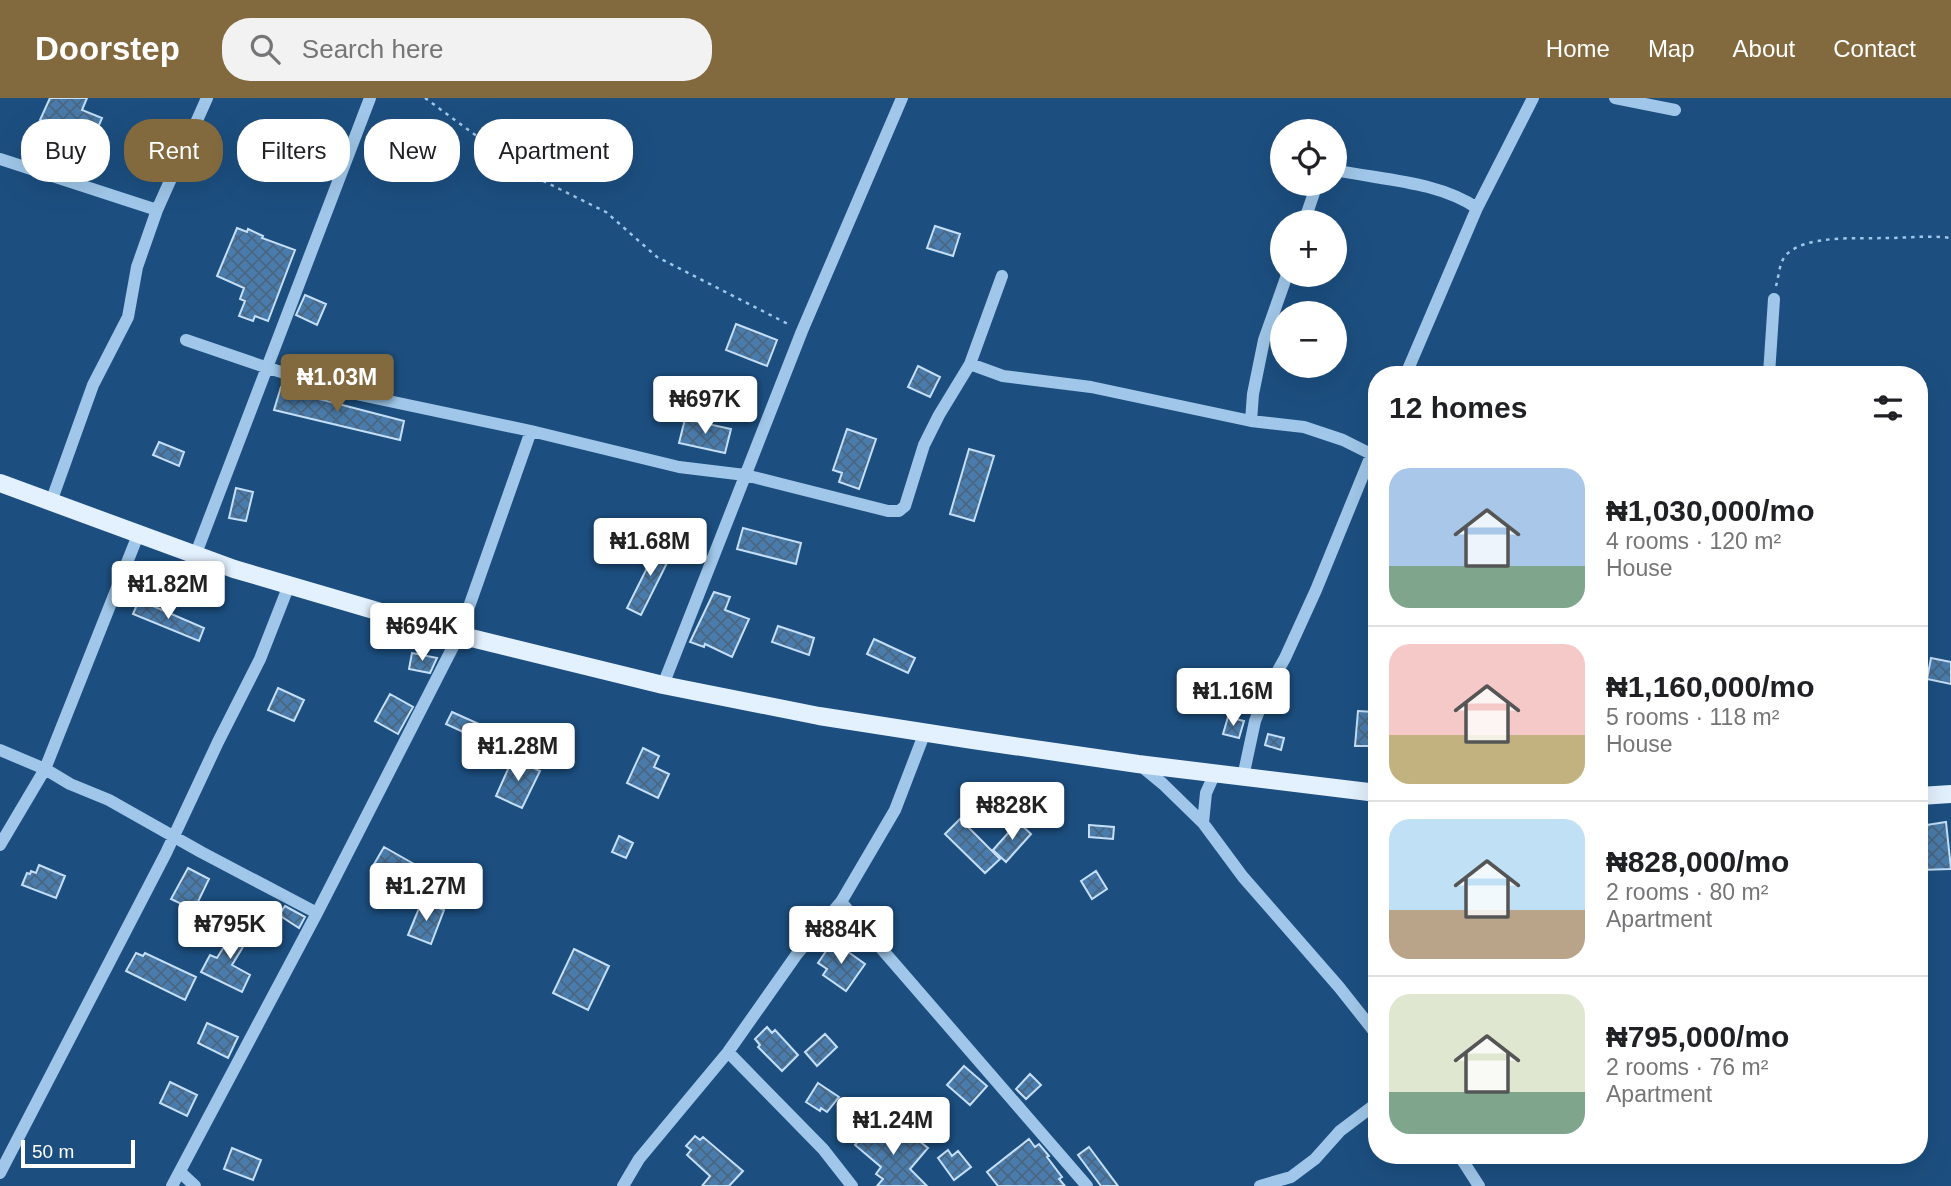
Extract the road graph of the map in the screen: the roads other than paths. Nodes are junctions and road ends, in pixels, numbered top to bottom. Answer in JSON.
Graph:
{"nodes":[{"id":1,"x":206,"y":98,"type":"edge"},
{"id":2,"x":370,"y":98,"type":"edge"},
{"id":3,"x":902,"y":98,"type":"edge"},
{"id":4,"x":1533,"y":98,"type":"edge"},
{"id":5,"x":1615,"y":98,"type":"edge"},
{"id":6,"x":1675,"y":110,"type":"dead end"},
{"id":7,"x":0,"y":159,"type":"edge"},
{"id":8,"x":1347,"y":172,"type":"edge"},
{"id":9,"x":1477,"y":208,"type":"junction"},
{"id":10,"x":157,"y":210,"type":"junction"},
{"id":11,"x":1002,"y":276,"type":"dead end"},
{"id":12,"x":1283,"y":287,"type":"edge"},
{"id":13,"x":1774,"y":299,"type":"road end"},
{"id":14,"x":186,"y":340,"type":"dead end"},
{"id":15,"x":970,"y":364,"type":"junction"},
{"id":16,"x":1409,"y":366,"type":"edge"},
{"id":17,"x":1770,"y":366,"type":"edge"},
{"id":18,"x":268,"y":369,"type":"junction"},
{"id":19,"x":1251,"y":421,"type":"junction"},
{"id":20,"x":531,"y":431,"type":"junction"},
{"id":21,"x":1368,"y":452,"type":"edge"},
{"id":22,"x":1368,"y":461,"type":"edge"},
{"id":23,"x":745,"y":475,"type":"junction"},
{"id":24,"x":0,"y":483,"type":"edge"},
{"id":25,"x":51,"y":502,"type":"junction"},
{"id":26,"x":138,"y":535,"type":"junction"},
{"id":27,"x":195,"y":556,"type":"junction"},
{"id":28,"x":289,"y":585,"type":"junction"},
{"id":29,"x":458,"y":635,"type":"junction"},
{"id":30,"x":663,"y":685,"type":"junction"},
{"id":31,"x":925,"y":732,"type":"junction"},
{"id":32,"x":0,"y":750,"type":"edge"},
{"id":33,"x":1138,"y":764,"type":"junction"},
{"id":34,"x":45,"y":769,"type":"junction"},
{"id":35,"x":1215,"y":773,"type":"junction"},
{"id":36,"x":1243,"y":777,"type":"junction"},
{"id":37,"x":1368,"y":792,"type":"edge"},
{"id":38,"x":1951,"y":794,"type":"edge"},
{"id":39,"x":1928,"y":795,"type":"edge"},
{"id":40,"x":1203,"y":823,"type":"junction"},
{"id":41,"x":173,"y":837,"type":"junction"},
{"id":42,"x":0,"y":845,"type":"edge"},
{"id":43,"x":841,"y":902,"type":"junction"},
{"id":44,"x":317,"y":913,"type":"junction"},
{"id":45,"x":1368,"y":1024,"type":"edge"},
{"id":46,"x":728,"y":1052,"type":"junction"},
{"id":47,"x":1368,"y":1110,"type":"edge"},
{"id":48,"x":1465,"y":1164,"type":"edge"},
{"id":49,"x":180,"y":1172,"type":"junction"},
{"id":50,"x":0,"y":1173,"type":"edge"},
{"id":51,"x":172,"y":1186,"type":"edge"},
{"id":52,"x":195,"y":1186,"type":"edge"},
{"id":53,"x":623,"y":1186,"type":"edge"},
{"id":54,"x":852,"y":1186,"type":"edge"},
{"id":55,"x":1087,"y":1186,"type":"edge"},
{"id":56,"x":1260,"y":1186,"type":"edge"},
{"id":57,"x":1479,"y":1186,"type":"edge"}],
"edges":[{"from":1,"to":10,"type":"street"},
{"from":2,"to":18,"type":"street"},
{"from":3,"to":23,"type":"street"},
{"from":4,"to":9,"type":"street"},
{"from":5,"to":6,"type":"street"},
{"from":7,"to":10,"type":"street"},
{"from":8,"to":9,"type":"street"},
{"from":9,"to":16,"type":"street"},
{"from":10,"to":25,"type":"street"},
{"from":11,"to":15,"type":"street"},
{"from":12,"to":19,"type":"street"},
{"from":13,"to":17,"type":"street"},
{"from":14,"to":18,"type":"street"},
{"from":15,"to":19,"type":"street"},
{"from":15,"to":23,"type":"street"},
{"from":18,"to":20,"type":"street"},
{"from":18,"to":27,"type":"street"},
{"from":19,"to":21,"type":"street"},
{"from":20,"to":23,"type":"street"},
{"from":20,"to":29,"type":"street"},
{"from":22,"to":36,"type":"street"},
{"from":23,"to":30,"type":"street"},
{"from":24,"to":25,"type":"main road"},
{"from":25,"to":26,"type":"main road"},
{"from":26,"to":27,"type":"main road"},
{"from":26,"to":34,"type":"street"},
{"from":27,"to":28,"type":"main road"},
{"from":28,"to":29,"type":"main road"},
{"from":28,"to":41,"type":"street"},
{"from":29,"to":30,"type":"main road"},
{"from":29,"to":44,"type":"street"},
{"from":30,"to":31,"type":"main road"},
{"from":31,"to":33,"type":"main road"},
{"from":31,"to":43,"type":"street"},
{"from":32,"to":34,"type":"street"},
{"from":33,"to":35,"type":"main road"},
{"from":33,"to":40,"type":"street"},
{"from":34,"to":41,"type":"street"},
{"from":34,"to":42,"type":"street"},
{"from":35,"to":36,"type":"main road"},
{"from":35,"to":40,"type":"street"},
{"from":36,"to":37,"type":"main road"},
{"from":38,"to":39,"type":"main road"},
{"from":40,"to":45,"type":"street"},
{"from":41,"to":44,"type":"street"},
{"from":41,"to":50,"type":"street"},
{"from":43,"to":46,"type":"street"},
{"from":43,"to":55,"type":"street"},
{"from":44,"to":49,"type":"street"},
{"from":46,"to":53,"type":"street"},
{"from":46,"to":54,"type":"street"},
{"from":47,"to":56,"type":"street"},
{"from":48,"to":57,"type":"street"},
{"from":49,"to":51,"type":"street"},
{"from":49,"to":52,"type":"street"}]}
